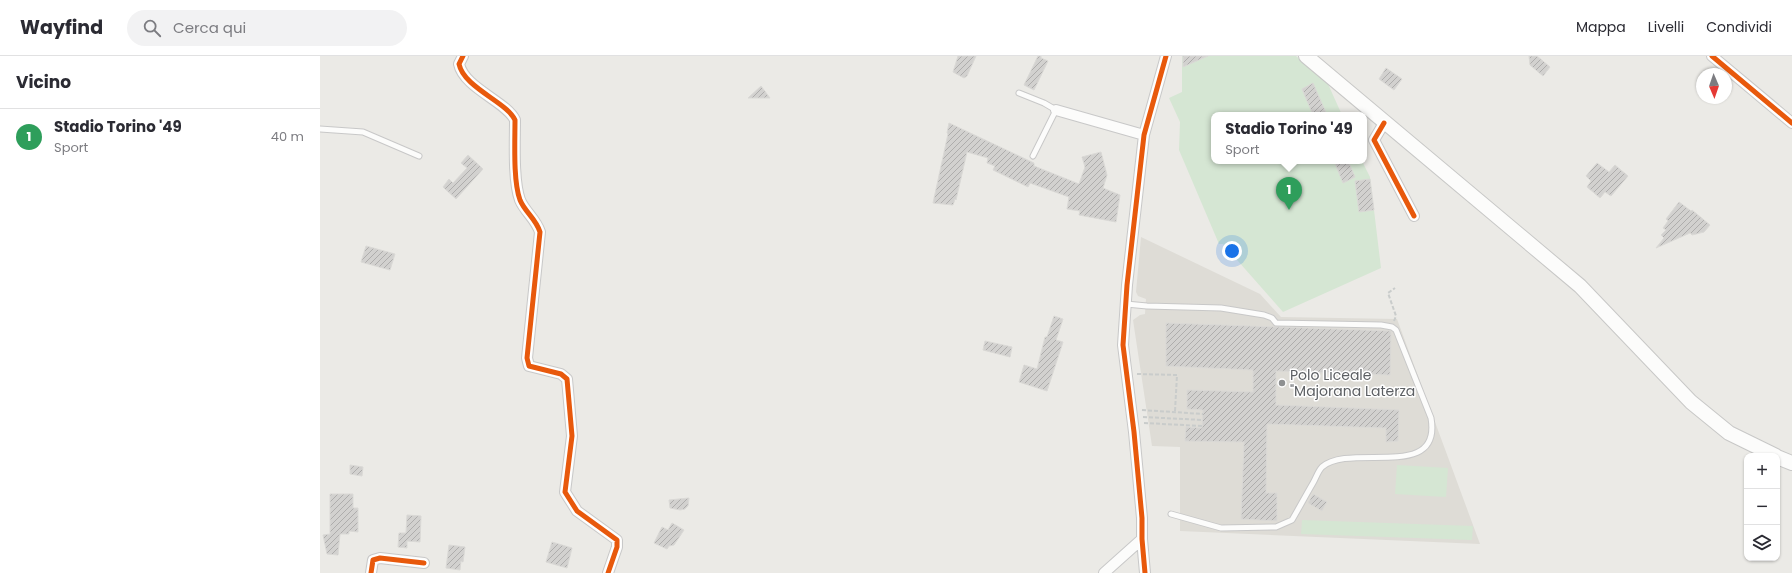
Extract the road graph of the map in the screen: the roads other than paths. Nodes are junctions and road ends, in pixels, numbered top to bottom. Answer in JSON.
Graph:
{"nodes":[{"id":1,"x":463,"y":56,"type":"edge"},
{"id":2,"x":1166,"y":56,"type":"edge"},
{"id":3,"x":1306,"y":56,"type":"edge"},
{"id":4,"x":1712,"y":56,"type":"edge"},
{"id":5,"x":1019,"y":93,"type":"dead end"},
{"id":6,"x":1056,"y":110,"type":"junction"},
{"id":7,"x":1384,"y":123,"type":"junction"},
{"id":8,"x":1792,"y":123,"type":"edge"},
{"id":9,"x":320,"y":129,"type":"edge"},
{"id":10,"x":1144,"y":135,"type":"junction"},
{"id":11,"x":419,"y":156,"type":"dead end"},
{"id":12,"x":1033,"y":156,"type":"dead end"},
{"id":13,"x":1414,"y":216,"type":"dead end"},
{"id":14,"x":1126,"y":304,"type":"junction"},
{"id":15,"x":1769,"y":453,"type":"edge"},
{"id":16,"x":1780,"y":458,"type":"edge"},
{"id":17,"x":1792,"y":463,"type":"edge"},
{"id":18,"x":1171,"y":514,"type":"dead end"},
{"id":19,"x":1142,"y":539,"type":"junction"},
{"id":20,"x":424,"y":563,"type":"dead end"},
{"id":21,"x":371,"y":573,"type":"edge"},
{"id":22,"x":608,"y":573,"type":"edge"},
{"id":23,"x":1104,"y":573,"type":"edge"},
{"id":24,"x":1145,"y":573,"type":"edge"}],
"edges":[{"from":1,"to":22,"type":"street"},
{"from":2,"to":10,"type":"street"},
{"from":3,"to":7,"type":"main road"},
{"from":4,"to":8,"type":"street"},
{"from":5,"to":6,"type":"lane"},
{"from":6,"to":10,"type":"street"},
{"from":6,"to":12,"type":"lane"},
{"from":7,"to":13,"type":"street"},
{"from":7,"to":15,"type":"main road"},
{"from":9,"to":11,"type":"lane"},
{"from":10,"to":14,"type":"street"},
{"from":14,"to":18,"type":"lane"},
{"from":14,"to":19,"type":"street"},
{"from":16,"to":17,"type":"main road"},
{"from":19,"to":23,"type":"street"},
{"from":19,"to":24,"type":"street"},
{"from":20,"to":21,"type":"street"}]}
